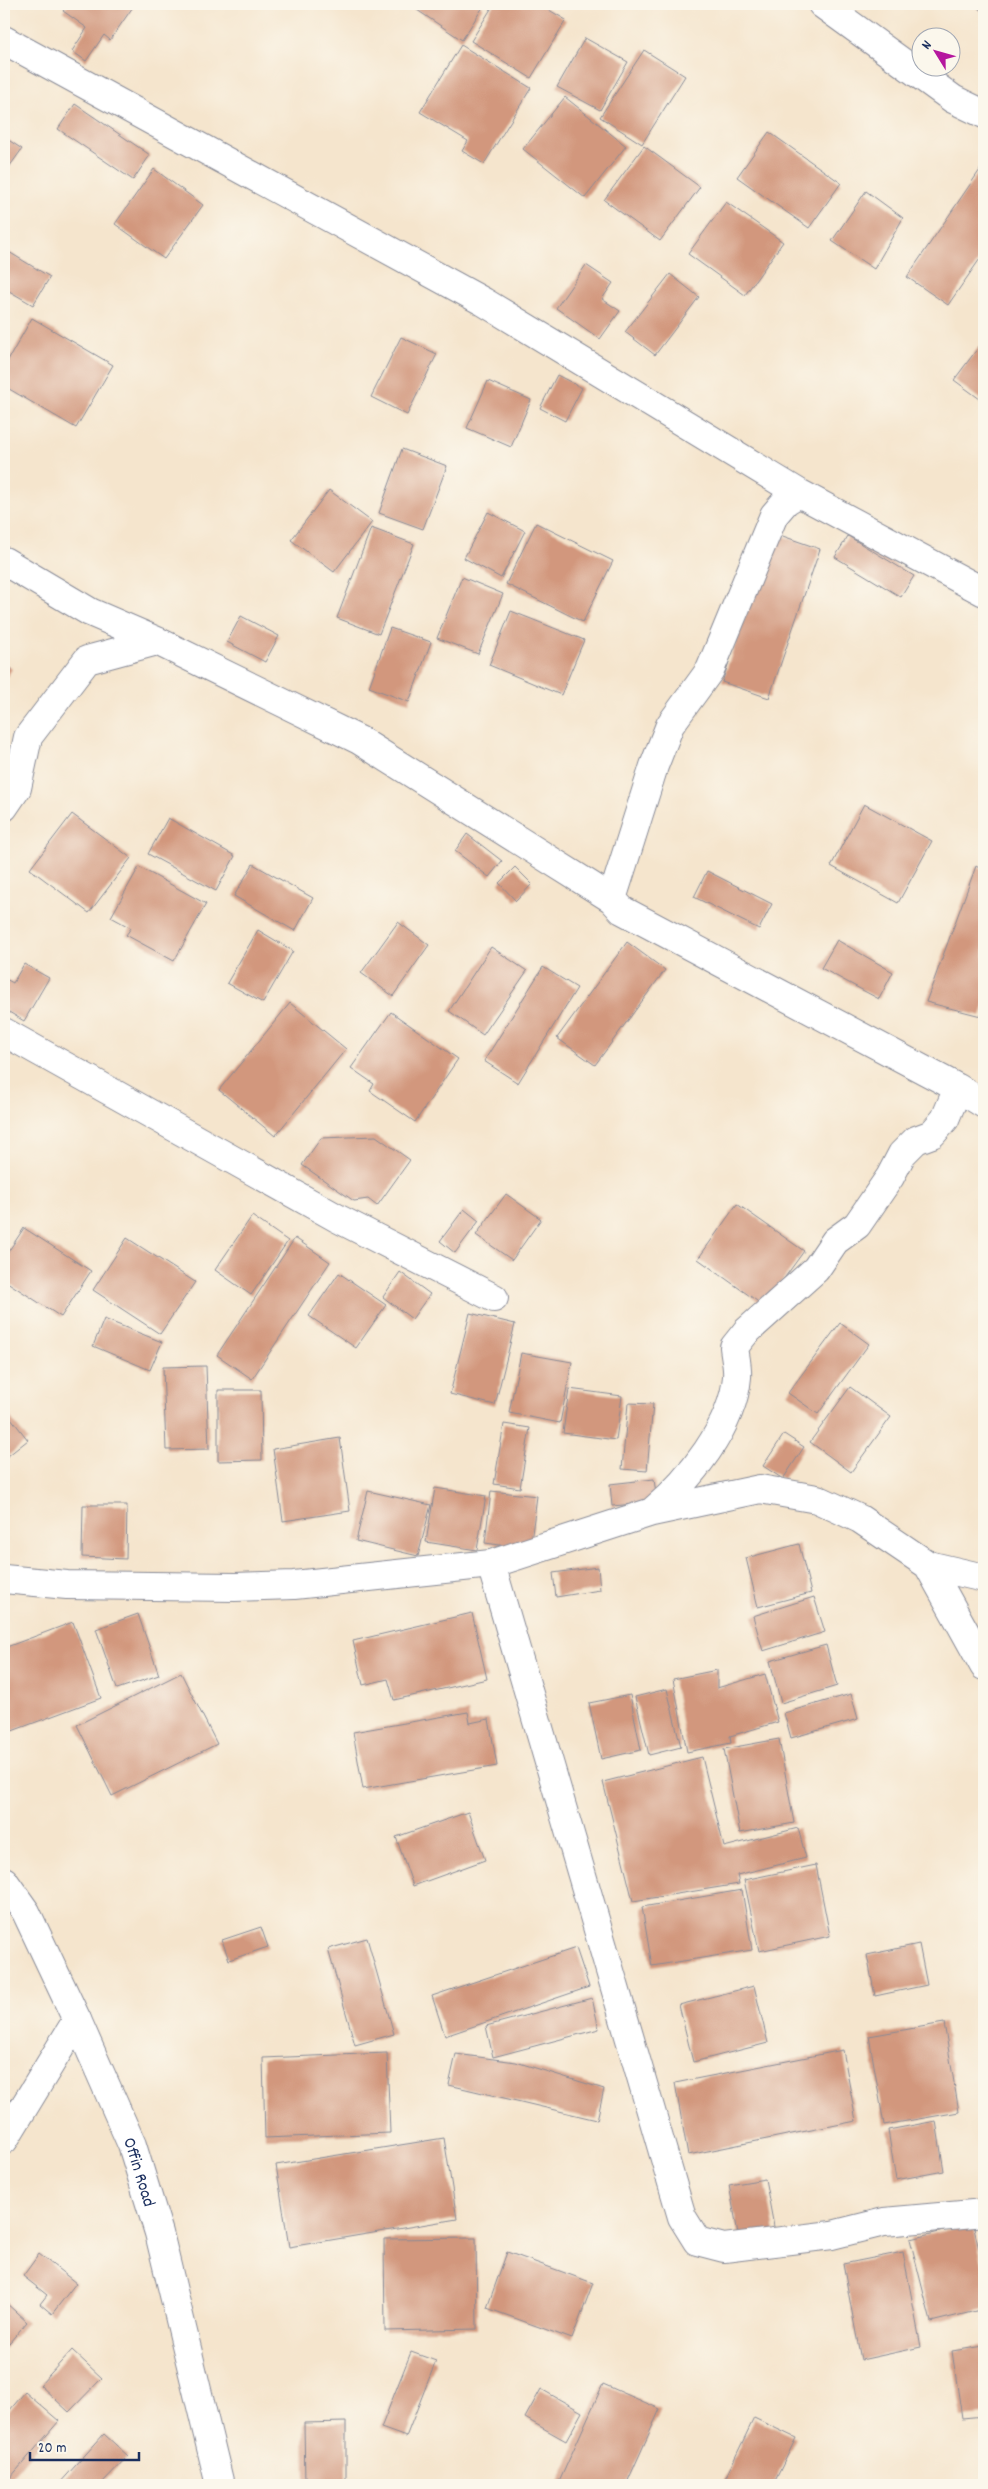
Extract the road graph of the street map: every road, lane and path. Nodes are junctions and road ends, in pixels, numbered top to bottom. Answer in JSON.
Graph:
{"nodes":[{"id":1,"x":822,"y":4,"type":"edge"},
{"id":2,"x":4,"y":40,"type":"edge"},
{"id":3,"x":984,"y":114,"type":"edge"},
{"id":4,"x":799,"y":493,"type":"junction"},
{"id":5,"x":4,"y":561,"type":"edge"},
{"id":6,"x":984,"y":592,"type":"edge"},
{"id":7,"x":157,"y":641,"type":"junction"},
{"id":8,"x":4,"y":808,"type":"edge"},
{"id":9,"x":612,"y":899,"type":"junction"},
{"id":10,"x":4,"y":1032,"type":"edge"},
{"id":11,"x":958,"y":1088,"type":"junction"},
{"id":12,"x":984,"y":1104,"type":"edge"},
{"id":13,"x":494,"y":1298,"type":"dead end"},
{"id":14,"x":652,"y":1512,"type":"junction"},
{"id":15,"x":491,"y":1564,"type":"junction"},
{"id":16,"x":928,"y":1565,"type":"junction"},
{"id":17,"x":984,"y":1578,"type":"edge"},
{"id":18,"x":4,"y":1579,"type":"edge"},
{"id":19,"x":984,"y":1666,"type":"edge"},
{"id":20,"x":4,"y":1881,"type":"edge"},
{"id":21,"x":77,"y":2020,"type":"junction"},
{"id":22,"x":4,"y":2140,"type":"edge"},
{"id":23,"x":984,"y":2213,"type":"edge"},
{"id":24,"x":220,"y":2485,"type":"edge"}],
"edges":[{"from":1,"to":3,"type":"street"},
{"from":2,"to":4,"type":"street"},
{"from":4,"to":6,"type":"street"},
{"from":4,"to":9,"type":"street"},
{"from":5,"to":7,"type":"street"},
{"from":7,"to":8,"type":"street"},
{"from":7,"to":9,"type":"street"},
{"from":9,"to":11,"type":"street"},
{"from":10,"to":13,"type":"street"},
{"from":11,"to":12,"type":"street"},
{"from":11,"to":14,"type":"street"},
{"from":14,"to":15,"type":"street"},
{"from":14,"to":16,"type":"street"},
{"from":15,"to":18,"type":"street"},
{"from":15,"to":23,"type":"street"},
{"from":16,"to":17,"type":"street"},
{"from":16,"to":19,"type":"street"},
{"from":20,"to":21,"type":"street","name":"Offin Road"},
{"from":21,"to":22,"type":"street"},
{"from":21,"to":24,"type":"street","name":"Offin Road"}]}
